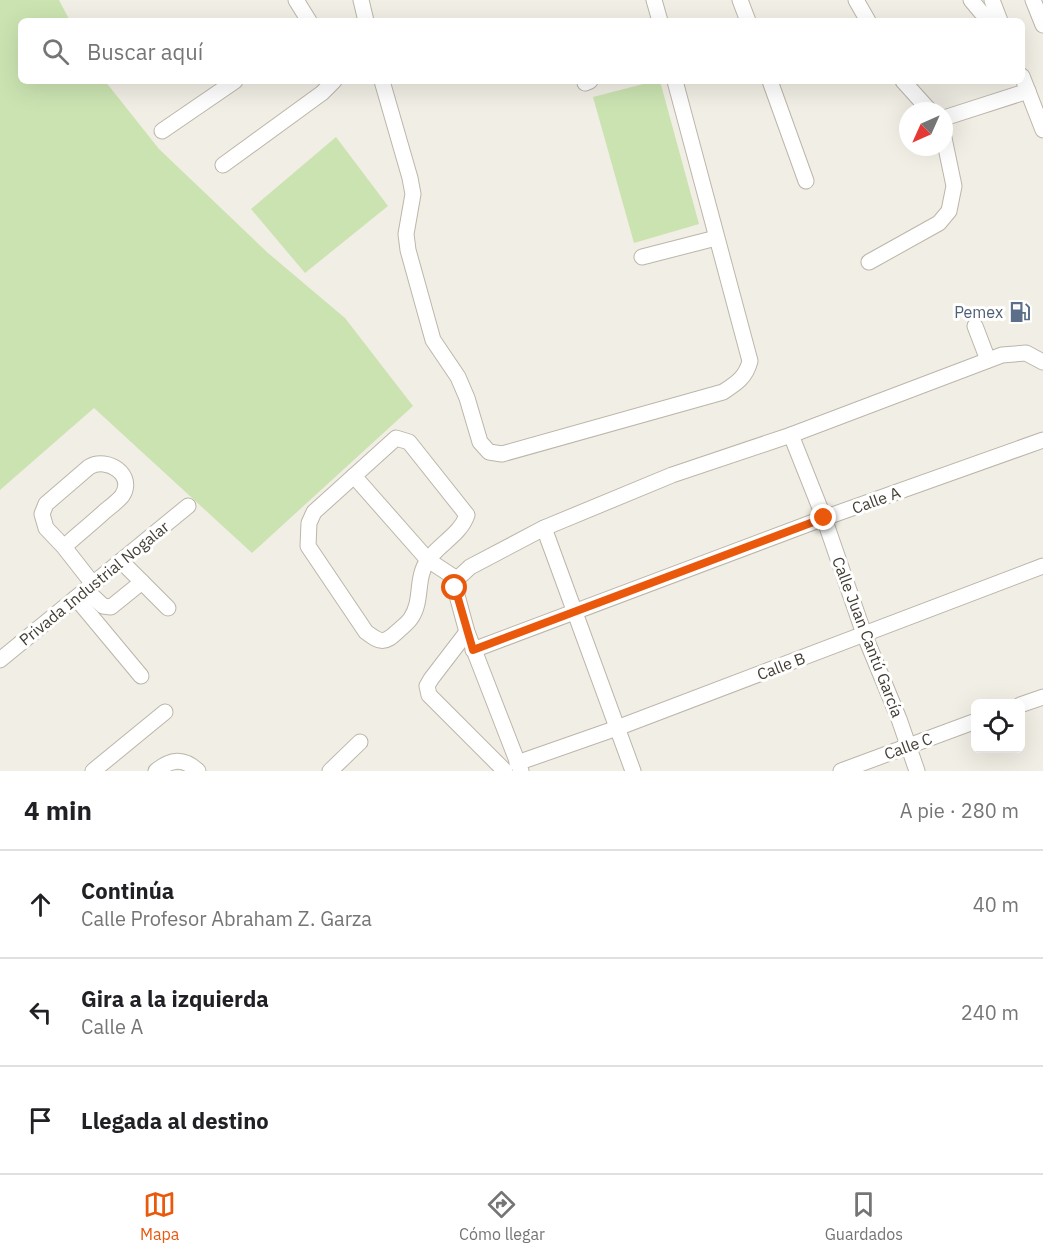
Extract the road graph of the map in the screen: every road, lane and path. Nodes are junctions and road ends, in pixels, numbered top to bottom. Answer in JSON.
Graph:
{"nodes":[{"id":1,"x":296,"y":0,"type":"edge"},
{"id":2,"x":361,"y":0,"type":"edge"},
{"id":3,"x":654,"y":0,"type":"edge"},
{"id":4,"x":740,"y":0,"type":"edge"},
{"id":5,"x":856,"y":0,"type":"edge"},
{"id":6,"x":971,"y":0,"type":"edge"},
{"id":7,"x":993,"y":0,"type":"edge"},
{"id":8,"x":1033,"y":0,"type":"edge"},
{"id":9,"x":307,"y":18,"type":"edge"},
{"id":10,"x":365,"y":18,"type":"edge"},
{"id":11,"x":659,"y":18,"type":"edge"},
{"id":12,"x":747,"y":18,"type":"edge"},
{"id":13,"x":866,"y":18,"type":"edge"},
{"id":14,"x":990,"y":18,"type":"edge"},
{"id":15,"x":999,"y":18,"type":"edge"},
{"id":16,"x":1043,"y":25,"type":"edge"},
{"id":17,"x":231,"y":84,"type":"edge"},
{"id":18,"x":331,"y":84,"type":"edge"},
{"id":19,"x":383,"y":84,"type":"edge"},
{"id":20,"x":676,"y":84,"type":"edge"},
{"id":21,"x":771,"y":84,"type":"edge"},
{"id":22,"x":906,"y":84,"type":"edge"},
{"id":23,"x":1025,"y":84,"type":"edge"},
{"id":24,"x":1028,"y":91,"type":"junction"},
{"id":25,"x":922,"y":102,"type":"edge"},
{"id":26,"x":953,"y":115,"type":"edge"},
{"id":27,"x":1042,"y":125,"type":"edge"},
{"id":28,"x":162,"y":131,"type":"dead end"},
{"id":29,"x":948,"y":156,"type":"edge"},
{"id":30,"x":223,"y":165,"type":"dead end"},
{"id":31,"x":806,"y":181,"type":"dead end"},
{"id":32,"x":716,"y":238,"type":"junction"},
{"id":33,"x":642,"y":257,"type":"dead end"},
{"id":34,"x":869,"y":262,"type":"dead end"},
{"id":35,"x":975,"y":326,"type":"dead end"},
{"id":36,"x":988,"y":360,"type":"junction"},
{"id":37,"x":1043,"y":362,"type":"edge"},
{"id":38,"x":791,"y":435,"type":"junction"},
{"id":39,"x":1043,"y":440,"type":"edge"},
{"id":40,"x":354,"y":476,"type":"junction"},
{"id":41,"x":188,"y":506,"type":"dead end"},
{"id":42,"x":824,"y":518,"type":"junction"},
{"id":43,"x":544,"y":528,"type":"junction"},
{"id":44,"x":64,"y":547,"type":"junction"},
{"id":45,"x":428,"y":560,"type":"junction"},
{"id":46,"x":121,"y":561,"type":"junction"},
{"id":47,"x":1043,"y":566,"type":"edge"},
{"id":48,"x":457,"y":579,"type":"junction"},
{"id":49,"x":142,"y":582,"type":"junction"},
{"id":50,"x":85,"y":590,"type":"junction"},
{"id":51,"x":168,"y":608,"type":"dead end"},
{"id":52,"x":575,"y":612,"type":"junction"},
{"id":53,"x":467,"y":632,"type":"junction"},
{"id":54,"x":864,"y":634,"type":"junction"},
{"id":55,"x":473,"y":650,"type":"junction"},
{"id":56,"x":0,"y":660,"type":"edge"},
{"id":57,"x":141,"y":676,"type":"dead end"},
{"id":58,"x":1043,"y":697,"type":"edge"},
{"id":59,"x":1025,"y":703,"type":"edge"},
{"id":60,"x":165,"y":712,"type":"dead end"},
{"id":61,"x":971,"y":722,"type":"edge"},
{"id":62,"x":617,"y":728,"type":"junction"},
{"id":63,"x":360,"y":742,"type":"dead end"},
{"id":64,"x":908,"y":745,"type":"junction"},
{"id":65,"x":515,"y":768,"type":"edge"},
{"id":66,"x":93,"y":771,"type":"edge"},
{"id":67,"x":156,"y":771,"type":"edge"},
{"id":68,"x":198,"y":771,"type":"edge"},
{"id":69,"x":330,"y":771,"type":"edge"},
{"id":70,"x":633,"y":771,"type":"edge"},
{"id":71,"x":841,"y":771,"type":"edge"},
{"id":72,"x":917,"y":771,"type":"edge"}],
"edges":[{"from":1,"to":9,"type":"street"},
{"from":2,"to":10,"type":"street"},
{"from":3,"to":11,"type":"street"},
{"from":4,"to":12,"type":"street"},
{"from":5,"to":13,"type":"street"},
{"from":6,"to":14,"type":"street"},
{"from":7,"to":15,"type":"street"},
{"from":8,"to":16,"type":"street"},
{"from":17,"to":28,"type":"street"},
{"from":18,"to":30,"type":"street"},
{"from":19,"to":32,"type":"street"},
{"from":20,"to":32,"type":"street"},
{"from":21,"to":31,"type":"street"},
{"from":22,"to":25,"type":"street"},
{"from":23,"to":24,"type":"street"},
{"from":24,"to":26,"type":"street"},
{"from":24,"to":27,"type":"street"},
{"from":29,"to":34,"type":"street"},
{"from":32,"to":33,"type":"street"},
{"from":35,"to":36,"type":"street"},
{"from":36,"to":37,"type":"street"},
{"from":36,"to":38,"type":"street"},
{"from":38,"to":42,"type":"street","name":"Calle Juan Cantú García"},
{"from":38,"to":43,"type":"street"},
{"from":39,"to":42,"type":"street","name":"Calle A"},
{"from":40,"to":45,"type":"street"},
{"from":40,"to":45,"type":"street"},
{"from":40,"to":45,"type":"street"},
{"from":41,"to":46,"type":"street","name":"Privada Industrial Nogalar"},
{"from":42,"to":52,"type":"street","name":"Calle A"},
{"from":42,"to":54,"type":"street","name":"Calle Juan Cantú García"},
{"from":43,"to":48,"type":"street"},
{"from":43,"to":52,"type":"street"},
{"from":44,"to":44,"type":"street"},
{"from":44,"to":50,"type":"street"},
{"from":45,"to":48,"type":"street"},
{"from":46,"to":49,"type":"street"},
{"from":46,"to":50,"type":"street","name":"Privada Industrial Nogalar"},
{"from":47,"to":54,"type":"street","name":"Calle B"},
{"from":48,"to":53,"type":"street"},
{"from":49,"to":50,"type":"street"},
{"from":49,"to":51,"type":"street"},
{"from":50,"to":56,"type":"street","name":"Privada Industrial Nogalar"},
{"from":50,"to":57,"type":"street"},
{"from":52,"to":55,"type":"street","name":"Calle A"},
{"from":52,"to":62,"type":"street"},
{"from":53,"to":55,"type":"street"},
{"from":53,"to":65,"type":"street"},
{"from":54,"to":62,"type":"street","name":"Calle B"},
{"from":54,"to":64,"type":"street","name":"Calle Juan Cantú García"},
{"from":55,"to":65,"type":"street"},
{"from":58,"to":59,"type":"street"},
{"from":60,"to":66,"type":"street"},
{"from":61,"to":64,"type":"street","name":"Calle C"},
{"from":62,"to":65,"type":"street","name":"Calle B"},
{"from":62,"to":70,"type":"street"},
{"from":63,"to":69,"type":"street"},
{"from":64,"to":71,"type":"street","name":"Calle C"},
{"from":64,"to":72,"type":"street","name":"Calle Juan Cantú García"},
{"from":67,"to":68,"type":"street"}]}
